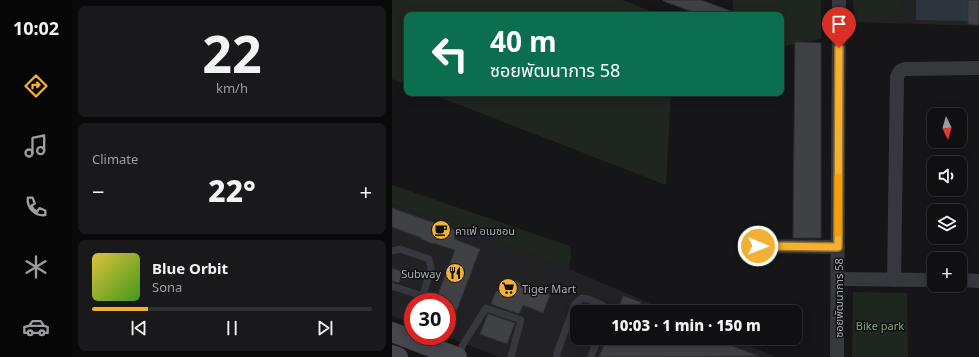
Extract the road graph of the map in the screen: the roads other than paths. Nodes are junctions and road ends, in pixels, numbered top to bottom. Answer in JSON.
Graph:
{"nodes":[{"id":1,"x":839,"y":0,"type":"edge"},
{"id":2,"x":979,"y":68,"type":"edge"},
{"id":3,"x":758,"y":246,"type":"dead end"},
{"id":4,"x":838,"y":247,"type":"junction"},
{"id":5,"x":392,"y":251,"type":"edge"},
{"id":6,"x":838,"y":279,"type":"junction"},
{"id":7,"x":894,"y":280,"type":"junction"},
{"id":8,"x":927,"y":280,"type":"edge"},
{"id":9,"x":967,"y":280,"type":"edge"},
{"id":10,"x":979,"y":281,"type":"edge"},
{"id":11,"x":392,"y":286,"type":"edge"},
{"id":12,"x":408,"y":293,"type":"edge"},
{"id":13,"x":424,"y":293,"type":"edge"},
{"id":14,"x":575,"y":305,"type":"edge"},
{"id":15,"x":602,"y":305,"type":"edge"},
{"id":16,"x":570,"y":318,"type":"edge"},
{"id":17,"x":430,"y":345,"type":"edge"},
{"id":18,"x":595,"y":345,"type":"edge"},
{"id":19,"x":392,"y":355,"type":"edge"},
{"id":20,"x":398,"y":357,"type":"edge"},
{"id":21,"x":458,"y":357,"type":"edge"},
{"id":22,"x":510,"y":357,"type":"edge"},
{"id":23,"x":557,"y":357,"type":"edge"},
{"id":24,"x":591,"y":357,"type":"edge"},
{"id":25,"x":837,"y":357,"type":"edge"}],
"edges":[{"from":1,"to":4,"type":"street","name":"ซอยพัฒนาการ 58"},
{"from":2,"to":7,"type":"street"},
{"from":3,"to":4,"type":"street"},
{"from":4,"to":6,"type":"street","name":"ซอยพัฒนาการ 58"},
{"from":5,"to":13,"type":"lane"},
{"from":6,"to":7,"type":"street"},
{"from":6,"to":25,"type":"street","name":"ซอยพัฒนาการ 58"},
{"from":7,"to":8,"type":"street"},
{"from":9,"to":10,"type":"street"},
{"from":11,"to":12,"type":"lane"},
{"from":14,"to":15,"type":"lane"},
{"from":16,"to":23,"type":"lane"},
{"from":17,"to":21,"type":"main road"},
{"from":18,"to":24,"type":"lane"},
{"from":19,"to":20,"type":"main road"},
{"from":21,"to":22,"type":"lane"}]}
